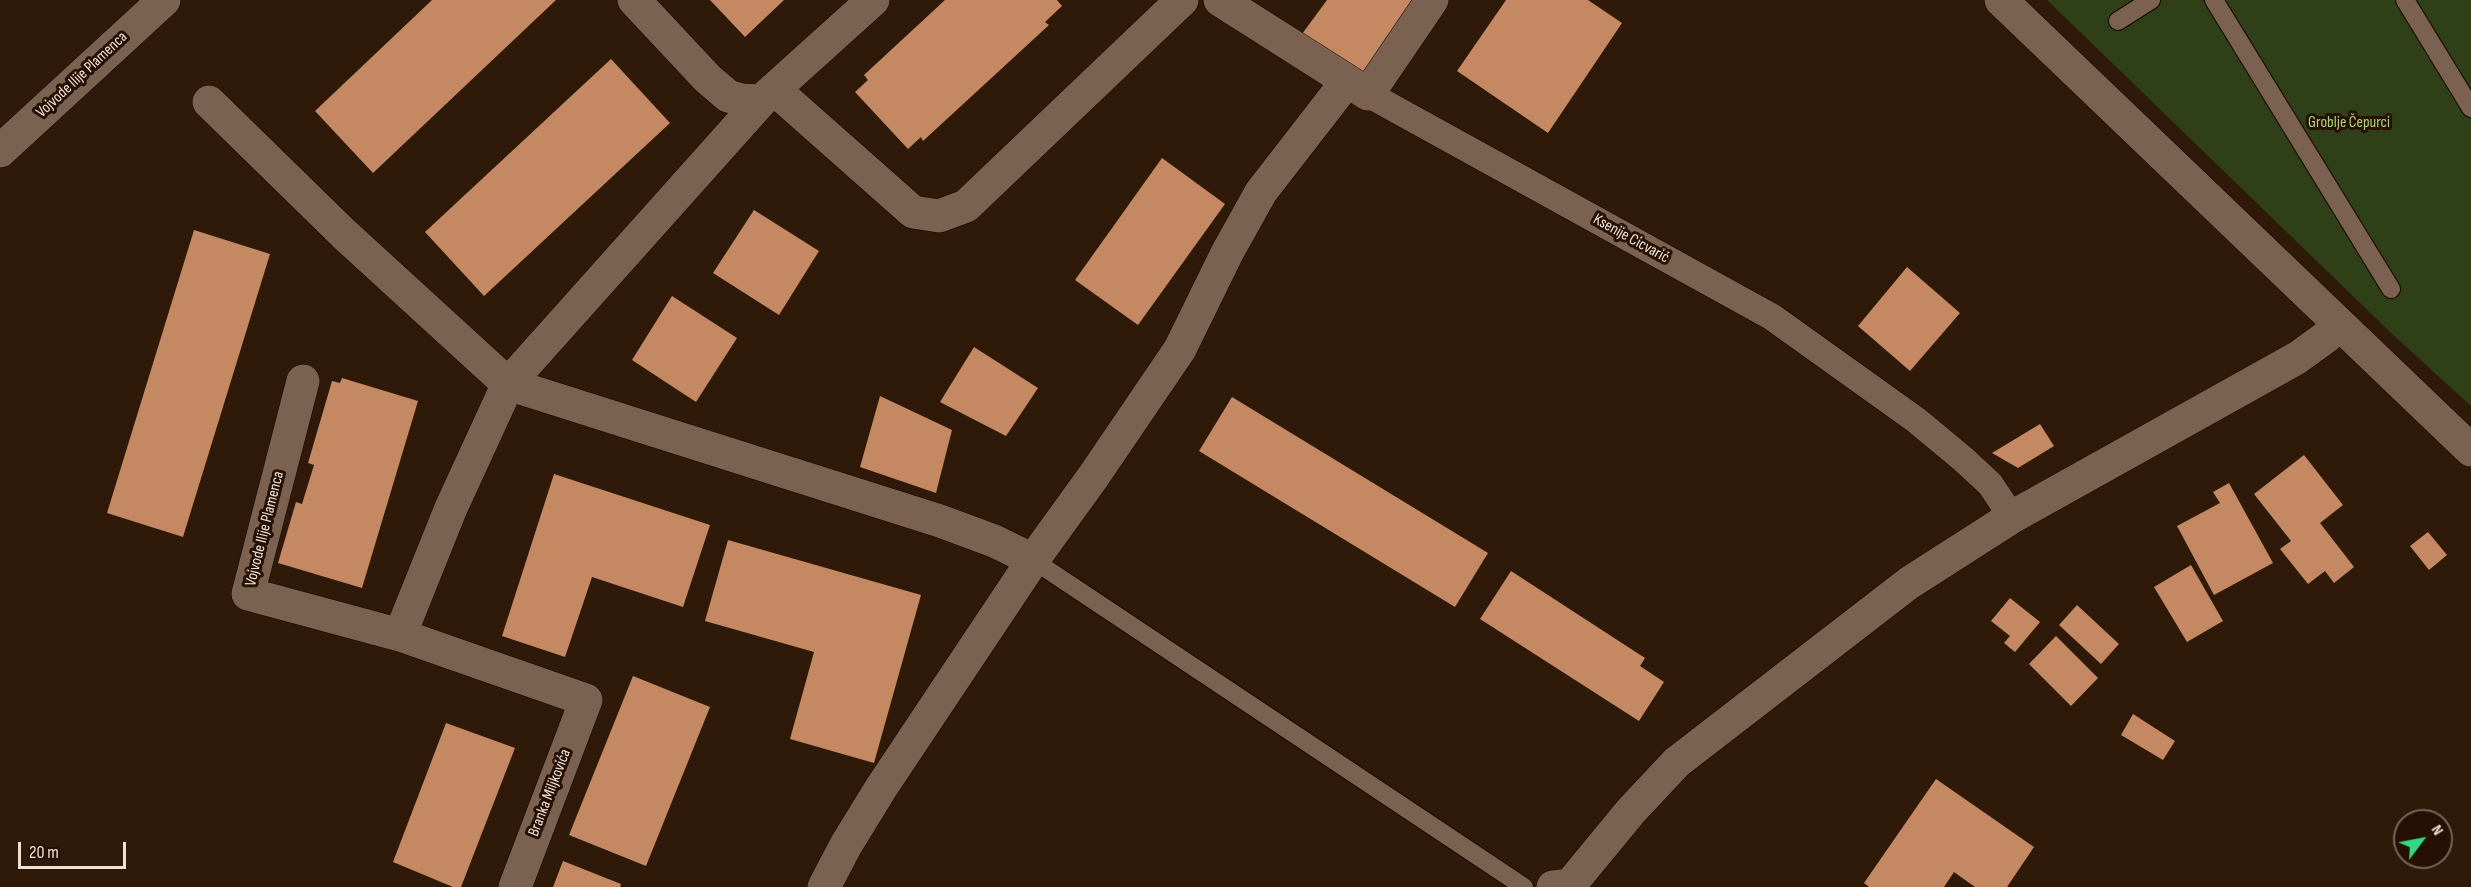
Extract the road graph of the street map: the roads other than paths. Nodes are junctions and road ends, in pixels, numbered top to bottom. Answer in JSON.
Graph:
{"nodes":[{"id":1,"x":164,"y":0,"type":"edge"},
{"id":2,"x":634,"y":0,"type":"edge"},
{"id":3,"x":873,"y":0,"type":"edge"},
{"id":4,"x":1182,"y":0,"type":"edge"},
{"id":5,"x":1220,"y":0,"type":"edge"},
{"id":6,"x":1432,"y":0,"type":"edge"},
{"id":7,"x":2001,"y":0,"type":"edge"},
{"id":8,"x":2151,"y":0,"type":"edge"},
{"id":9,"x":2214,"y":0,"type":"edge"},
{"id":10,"x":2405,"y":0,"type":"edge"},
{"id":11,"x":2118,"y":21,"type":"dead end"},
{"id":12,"x":1357,"y":87,"type":"junction"},
{"id":13,"x":768,"y":95,"type":"junction"},
{"id":14,"x":209,"y":102,"type":"dead end"},
{"id":15,"x":2471,"y":108,"type":"edge"},
{"id":16,"x":0,"y":151,"type":"edge"},
{"id":17,"x":2391,"y":289,"type":"dead end"},
{"id":18,"x":2338,"y":324,"type":"junction"},
{"id":19,"x":303,"y":381,"type":"dead end"},
{"id":20,"x":508,"y":384,"type":"junction"},
{"id":21,"x":2471,"y":450,"type":"edge"},
{"id":22,"x":2012,"y":517,"type":"junction"},
{"id":23,"x":1033,"y":560,"type":"junction"},
{"id":24,"x":400,"y":635,"type":"junction"},
{"id":25,"x":586,"y":700,"type":"joint"},
{"id":26,"x":1565,"y":886,"type":"edge"},
{"id":27,"x":514,"y":887,"type":"edge"},
{"id":28,"x":824,"y":887,"type":"edge"},
{"id":29,"x":1524,"y":887,"type":"edge"}],
"edges":[{"from":1,"to":16,"type":"street","name":"Vojvode Ilije Plamenca"},
{"from":2,"to":13,"type":"street"},
{"from":3,"to":13,"type":"street"},
{"from":4,"to":13,"type":"street"},
{"from":5,"to":12,"type":"street","name":"Ksenije Cicvarić"},
{"from":6,"to":12,"type":"street"},
{"from":7,"to":18,"type":"street"},
{"from":8,"to":11,"type":"lane"},
{"from":9,"to":17,"type":"lane"},
{"from":10,"to":15,"type":"lane"},
{"from":12,"to":22,"type":"street","name":"Ksenije Cicvarić"},
{"from":12,"to":23,"type":"street"},
{"from":13,"to":20,"type":"street"},
{"from":14,"to":20,"type":"street"},
{"from":18,"to":21,"type":"street"},
{"from":18,"to":22,"type":"street"},
{"from":19,"to":24,"type":"street","name":"Vojvode Ilije Plamenca"},
{"from":20,"to":23,"type":"street"},
{"from":20,"to":24,"type":"street"},
{"from":22,"to":26,"type":"street"},
{"from":23,"to":28,"type":"street"},
{"from":23,"to":29,"type":"lane"},
{"from":24,"to":25,"type":"street","name":"Vojvode Ilije Plamenca"},
{"from":25,"to":27,"type":"street","name":"Branka Miljkovića"}]}
